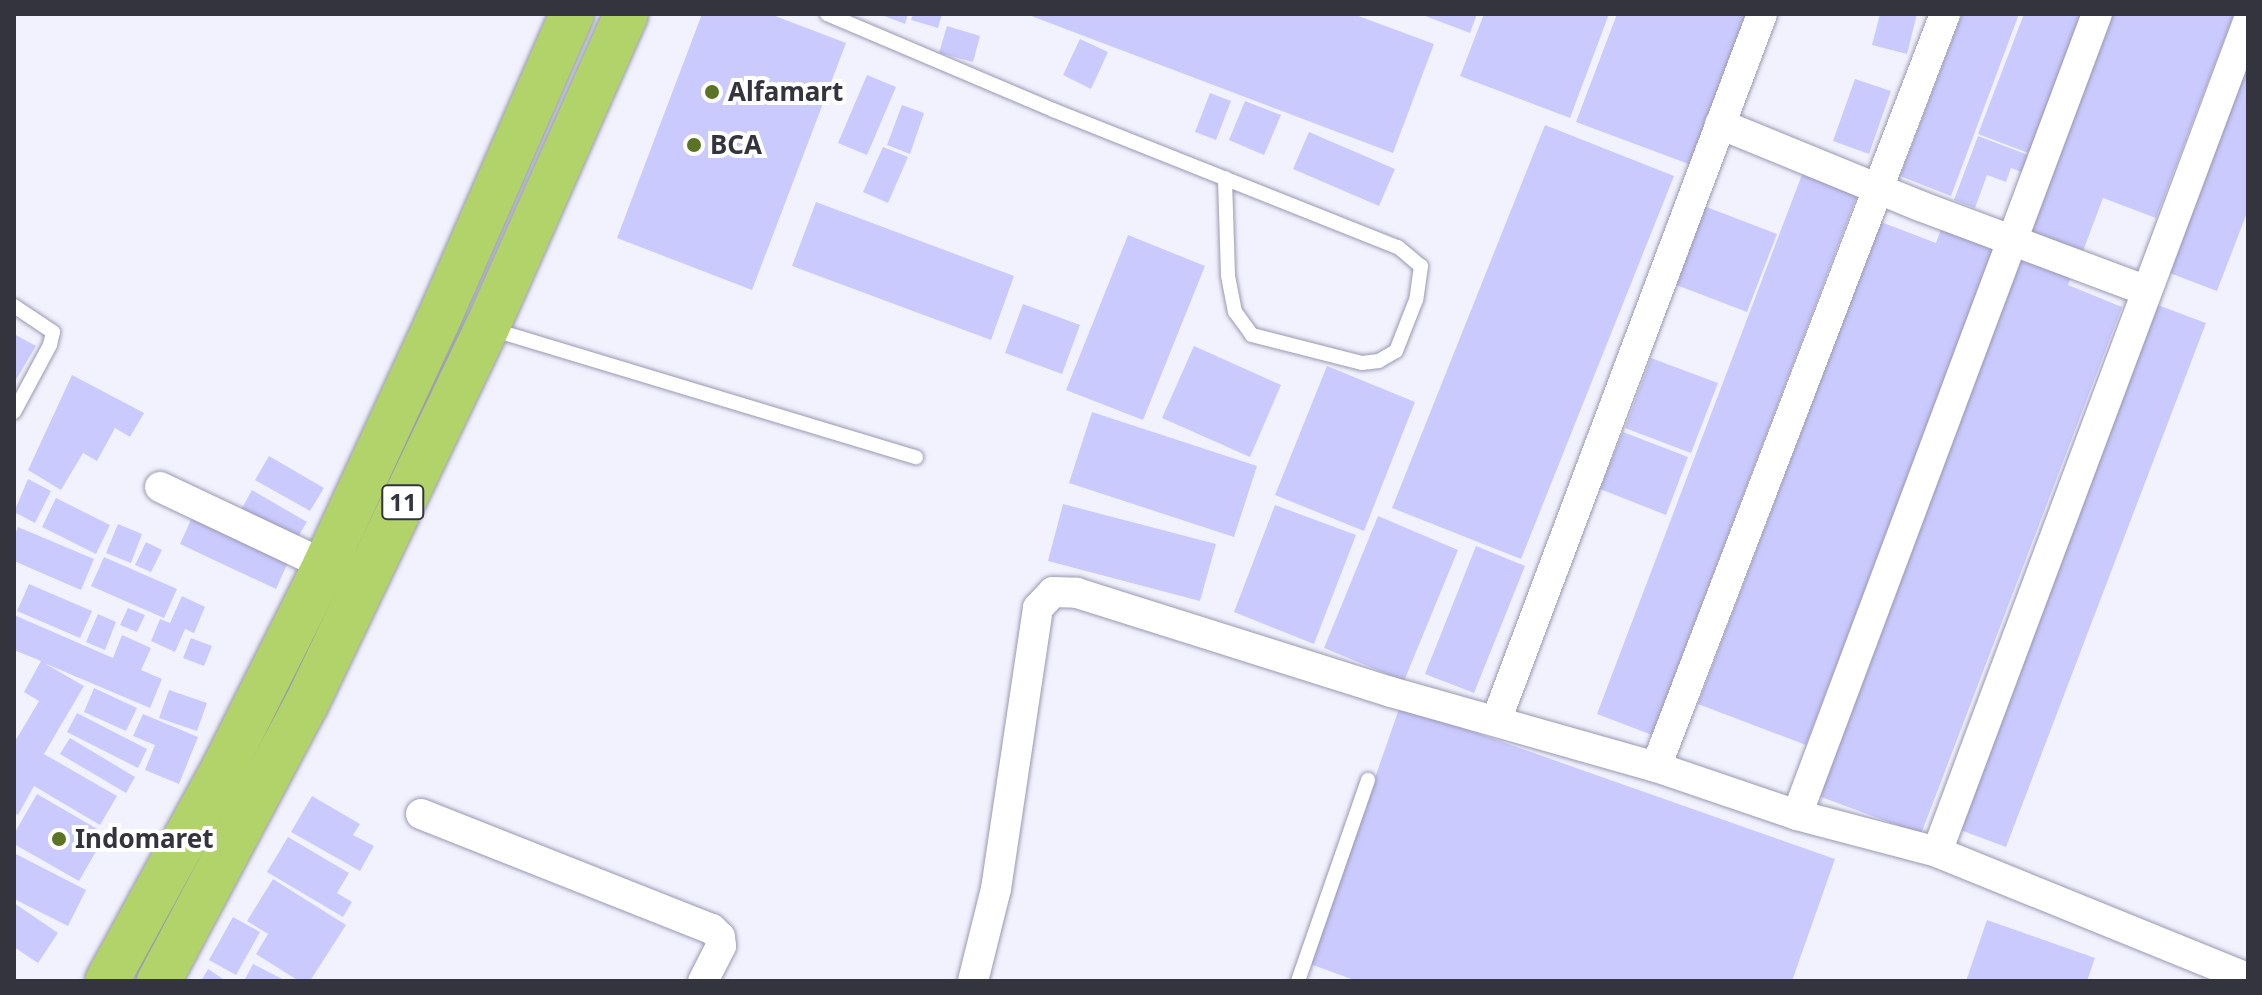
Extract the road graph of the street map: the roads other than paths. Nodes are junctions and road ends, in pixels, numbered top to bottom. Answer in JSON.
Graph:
{"nodes":[{"id":1,"x":572,"y":14,"type":"edge"},
{"id":2,"x":626,"y":14,"type":"edge"},
{"id":3,"x":827,"y":14,"type":"edge"},
{"id":4,"x":1762,"y":14,"type":"edge"},
{"id":5,"x":1945,"y":14,"type":"edge"},
{"id":6,"x":2097,"y":14,"type":"edge"},
{"id":7,"x":2248,"y":22,"type":"edge"},
{"id":8,"x":1720,"y":124,"type":"junction"},
{"id":9,"x":1225,"y":178,"type":"junction"},
{"id":10,"x":1875,"y":189,"type":"junction"},
{"id":11,"x":2011,"y":238,"type":"junction"},
{"id":12,"x":2147,"y":291,"type":"junction"},
{"id":13,"x":14,"y":306,"type":"edge"},
{"id":14,"x":487,"y":328,"type":"junction"},
{"id":15,"x":14,"y":412,"type":"edge"},
{"id":16,"x":916,"y":457,"type":"dead end"},
{"id":17,"x":160,"y":487,"type":"dead end"},
{"id":18,"x":325,"y":565,"type":"junction"},
{"id":19,"x":1496,"y":721,"type":"junction"},
{"id":20,"x":1656,"y":767,"type":"junction"},
{"id":21,"x":1368,"y":780,"type":"dead end"},
{"id":22,"x":421,"y":814,"type":"dead end"},
{"id":23,"x":1797,"y":815,"type":"junction"},
{"id":24,"x":1937,"y":852,"type":"junction"},
{"id":25,"x":706,"y":975,"type":"edge"},
{"id":26,"x":2248,"y":978,"type":"edge"},
{"id":27,"x":107,"y":981,"type":"edge"},
{"id":28,"x":159,"y":981,"type":"edge"},
{"id":29,"x":973,"y":981,"type":"edge"},
{"id":30,"x":1298,"y":981,"type":"edge"}],
"edges":[{"from":1,"to":18,"type":"highway","number":"11"},
{"from":2,"to":14,"type":"highway","number":"11"},
{"from":3,"to":9,"type":"lane"},
{"from":4,"to":8,"type":"street"},
{"from":5,"to":10,"type":"street"},
{"from":6,"to":11,"type":"street"},
{"from":7,"to":12,"type":"street"},
{"from":8,"to":10,"type":"street"},
{"from":8,"to":19,"type":"street"},
{"from":9,"to":9,"type":"lane"},
{"from":10,"to":11,"type":"street"},
{"from":10,"to":20,"type":"street"},
{"from":11,"to":12,"type":"street"},
{"from":11,"to":23,"type":"street"},
{"from":12,"to":24,"type":"street"},
{"from":13,"to":15,"type":"lane"},
{"from":14,"to":16,"type":"lane"},
{"from":14,"to":28,"type":"highway","number":"11"},
{"from":17,"to":18,"type":"street"},
{"from":18,"to":27,"type":"highway","number":"11"},
{"from":19,"to":20,"type":"street"},
{"from":19,"to":29,"type":"street"},
{"from":20,"to":23,"type":"street"},
{"from":21,"to":30,"type":"lane"},
{"from":22,"to":25,"type":"street"},
{"from":23,"to":24,"type":"street"},
{"from":24,"to":26,"type":"street"}]}
